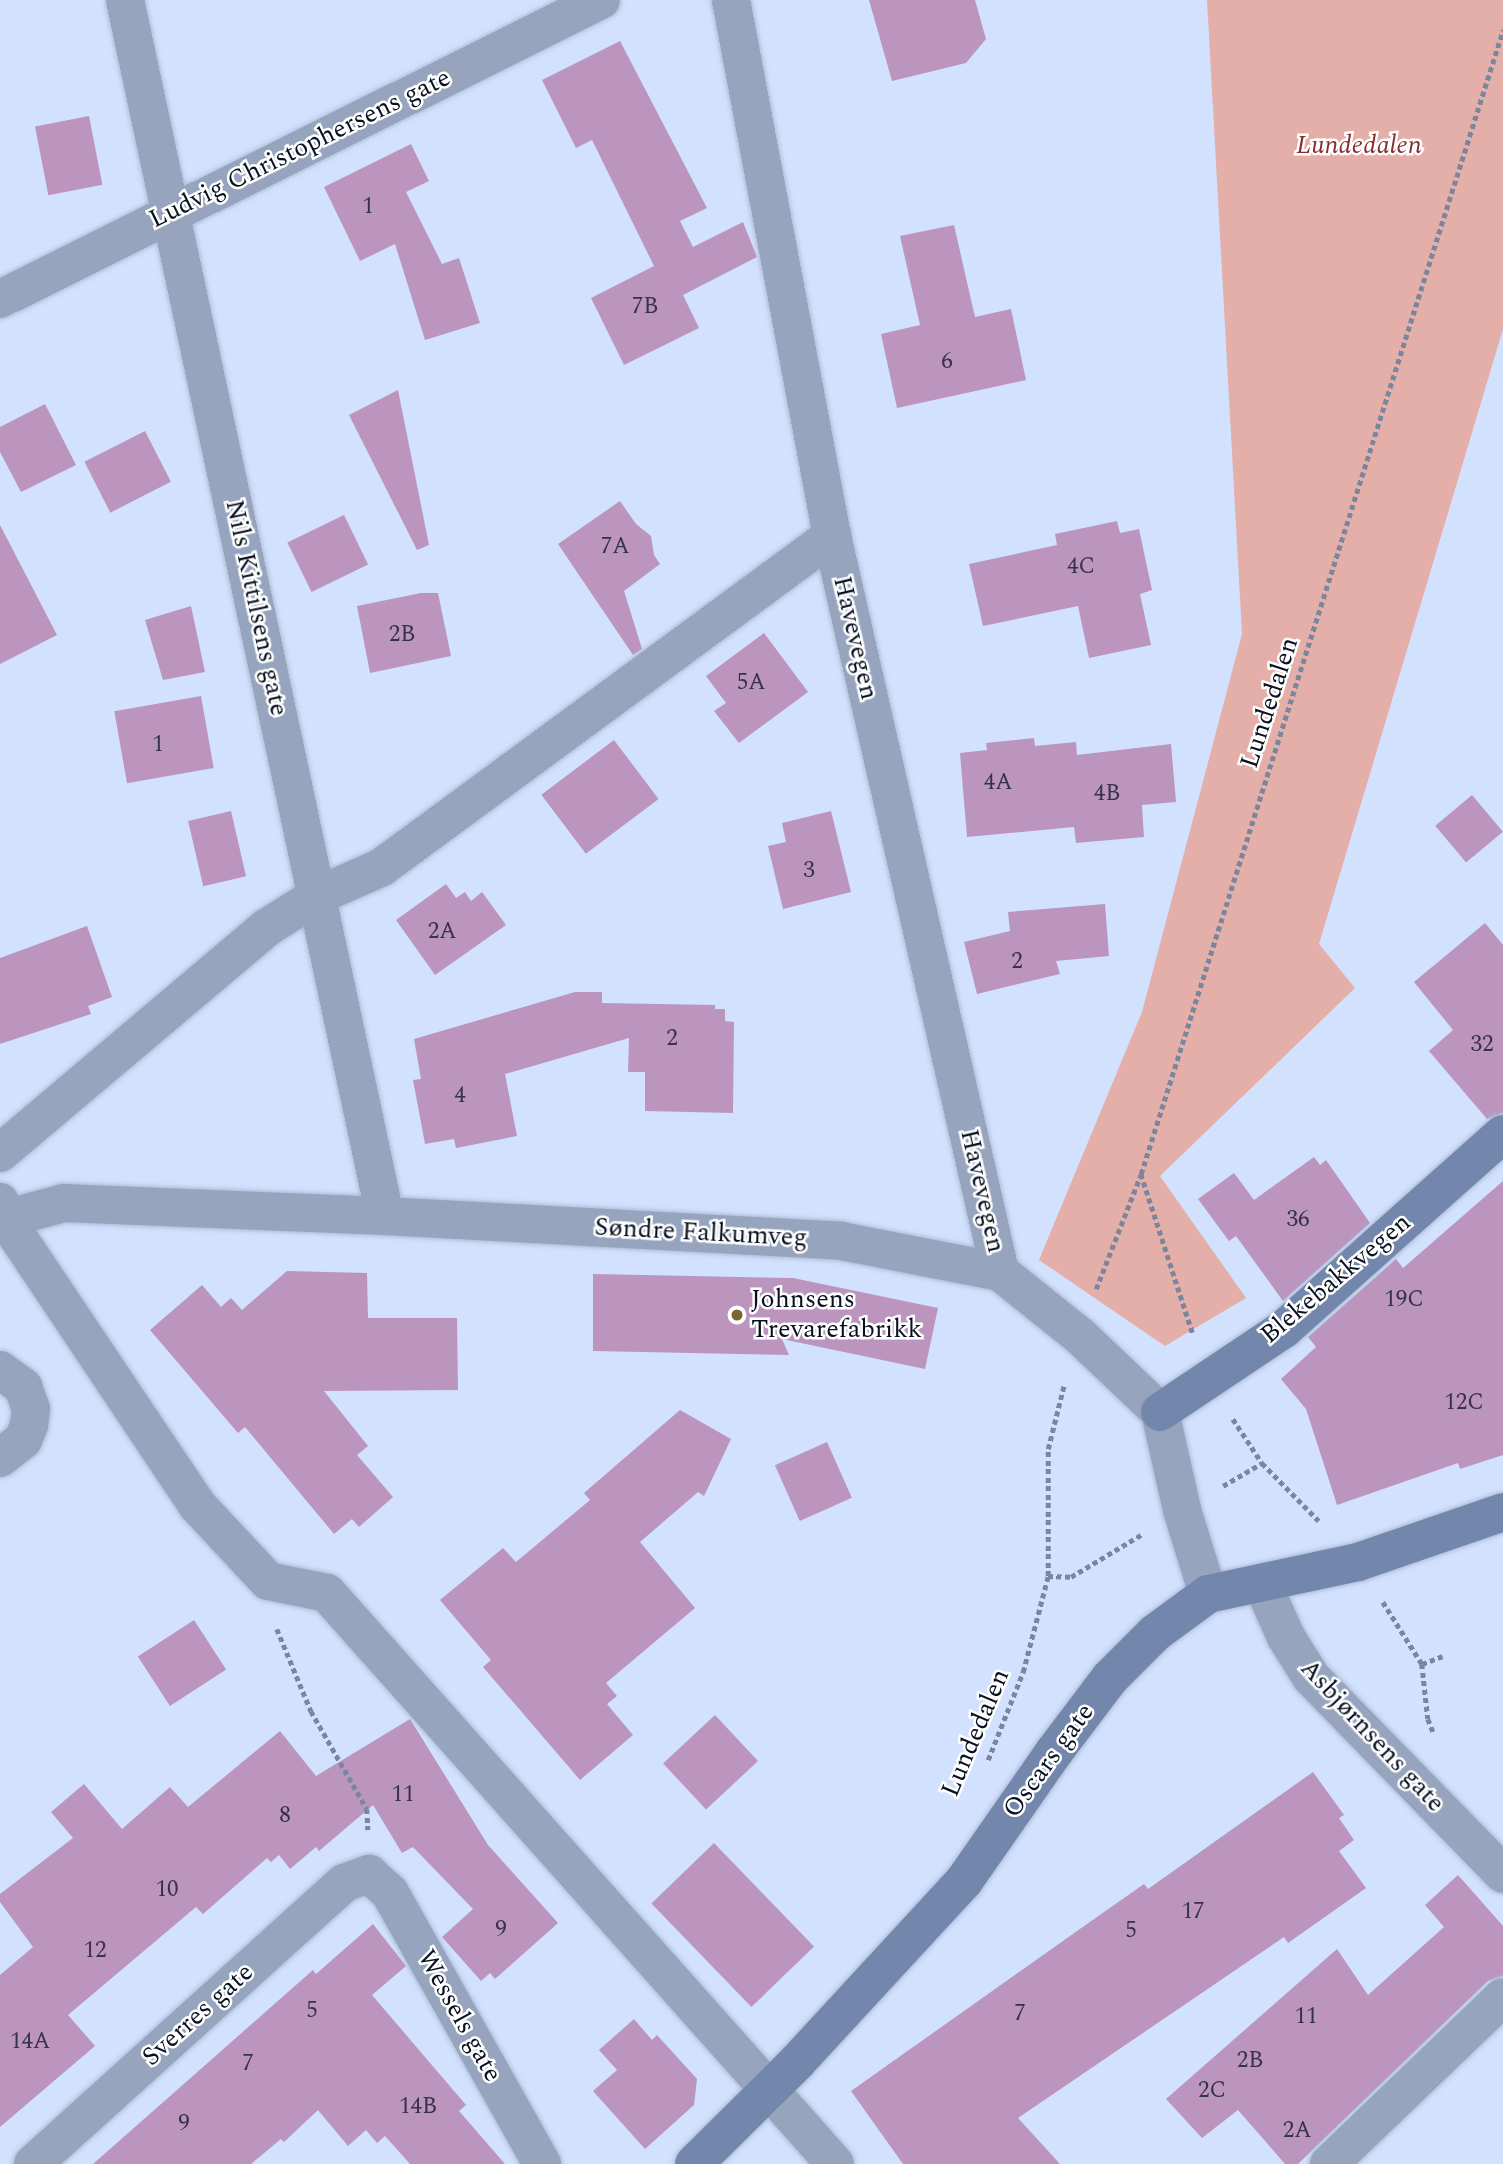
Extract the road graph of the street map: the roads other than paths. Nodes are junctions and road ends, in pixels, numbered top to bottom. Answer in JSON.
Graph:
{"nodes":[{"id":1,"x":125,"y":0,"type":"edge"},
{"id":2,"x":601,"y":0,"type":"edge"},
{"id":3,"x":730,"y":0,"type":"edge"},
{"id":4,"x":171,"y":213,"type":"junction"},
{"id":5,"x":0,"y":299,"type":"edge"},
{"id":6,"x":832,"y":536,"type":"junction"},
{"id":7,"x":317,"y":897,"type":"junction"},
{"id":8,"x":1503,"y":1134,"type":"edge"},
{"id":9,"x":0,"y":1153,"type":"edge"},
{"id":10,"x":2,"y":1213,"type":"edge"},
{"id":11,"x":385,"y":1216,"type":"junction"},
{"id":12,"x":1000,"y":1272,"type":"junction"},
{"id":13,"x":0,"y":1370,"type":"edge"},
{"id":14,"x":1160,"y":1412,"type":"junction"},
{"id":15,"x":0,"y":1458,"type":"edge"},
{"id":16,"x":1503,"y":1512,"type":"edge"},
{"id":17,"x":1262,"y":1583,"type":"junction"},
{"id":18,"x":1208,"y":1594,"type":"junction"},
{"id":19,"x":369,"y":1874,"type":"joint"},
{"id":20,"x":1503,"y":1874,"type":"edge"},
{"id":21,"x":1503,"y":1997,"type":"edge"},
{"id":22,"x":769,"y":2091,"type":"junction"},
{"id":23,"x":33,"y":2164,"type":"edge"},
{"id":24,"x":542,"y":2164,"type":"edge"},
{"id":25,"x":694,"y":2164,"type":"edge"},
{"id":26,"x":835,"y":2164,"type":"edge"},
{"id":27,"x":1329,"y":2164,"type":"edge"}],
"edges":[{"from":1,"to":4,"type":"street","name":"Nils Kittilsens gate"},
{"from":2,"to":4,"type":"street","name":"Ludvig Christophersens gate"},
{"from":3,"to":6,"type":"street","name":"Havevegen"},
{"from":4,"to":5,"type":"street","name":"Ludvig Christophersens gate"},
{"from":4,"to":7,"type":"street","name":"Nils Kittilsens gate"},
{"from":6,"to":7,"type":"street"},
{"from":6,"to":12,"type":"street","name":"Havevegen"},
{"from":7,"to":9,"type":"street"},
{"from":7,"to":11,"type":"street","name":"Nils Kittilsens gate"},
{"from":8,"to":14,"type":"street","name":"Blekebakkvegen"},
{"from":10,"to":11,"type":"street","name":"Søndre Falkumveg"},
{"from":10,"to":22,"type":"street"},
{"from":11,"to":12,"type":"street","name":"Søndre Falkumveg"},
{"from":12,"to":14,"type":"street","name":"Søndre Falkumveg"},
{"from":13,"to":15,"type":"street"},
{"from":14,"to":18,"type":"street"},
{"from":16,"to":17,"type":"street","name":"Oscars gate"},
{"from":17,"to":18,"type":"street","name":"Oscars gate"},
{"from":17,"to":20,"type":"street","name":"Asbjørnsens gate"},
{"from":18,"to":22,"type":"street","name":"Oscars gate"},
{"from":19,"to":23,"type":"street","name":"Sverres gate"},
{"from":19,"to":24,"type":"street","name":"Wessels gate"},
{"from":21,"to":27,"type":"street"},
{"from":22,"to":25,"type":"street","name":"Oscars gate"},
{"from":22,"to":26,"type":"street"}]}
